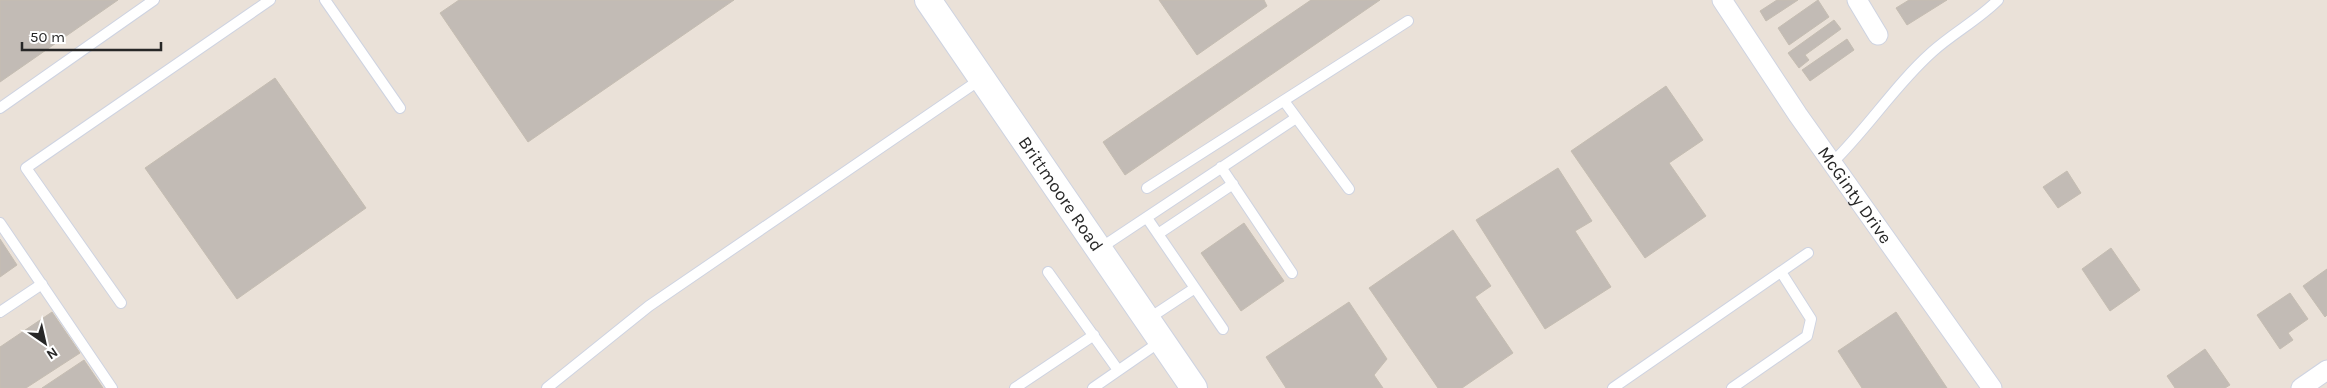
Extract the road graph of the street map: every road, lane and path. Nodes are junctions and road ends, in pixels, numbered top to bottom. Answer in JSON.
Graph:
{"nodes":[{"id":1,"x":154,"y":0,"type":"edge"},
{"id":2,"x":270,"y":0,"type":"edge"},
{"id":3,"x":325,"y":0,"type":"edge"},
{"id":4,"x":928,"y":0,"type":"edge"},
{"id":5,"x":1722,"y":0,"type":"edge"},
{"id":6,"x":1856,"y":0,"type":"edge"},
{"id":7,"x":1998,"y":0,"type":"edge"},
{"id":8,"x":1408,"y":20,"type":"dead end"},
{"id":9,"x":1878,"y":35,"type":"dead end"},
{"id":10,"x":982,"y":78,"type":"junction"},
{"id":11,"x":1284,"y":101,"type":"junction"},
{"id":12,"x":0,"y":108,"type":"edge"},
{"id":13,"x":400,"y":108,"type":"dead end"},
{"id":14,"x":1296,"y":118,"type":"junction"},
{"id":15,"x":1832,"y":163,"type":"junction"},
{"id":16,"x":1221,"y":167,"type":"junction"},
{"id":17,"x":1233,"y":184,"type":"junction"},
{"id":18,"x":1147,"y":188,"type":"dead end"},
{"id":19,"x":1349,"y":189,"type":"dead end"},
{"id":20,"x":1147,"y":218,"type":"junction"},
{"id":21,"x":0,"y":223,"type":"edge"},
{"id":22,"x":1158,"y":234,"type":"junction"},
{"id":23,"x":1099,"y":249,"type":"junction"},
{"id":24,"x":1808,"y":253,"type":"dead end"},
{"id":25,"x":1048,"y":272,"type":"dead end"},
{"id":26,"x":1292,"y":272,"type":"dead end"},
{"id":27,"x":1781,"y":272,"type":"junction"},
{"id":28,"x":42,"y":284,"type":"junction"},
{"id":29,"x":1195,"y":288,"type":"junction"},
{"id":30,"x":121,"y":303,"type":"dead end"},
{"id":31,"x":0,"y":312,"type":"edge"},
{"id":32,"x":1223,"y":329,"type":"dead end"},
{"id":33,"x":1154,"y":330,"type":"junction"},
{"id":34,"x":1094,"y":335,"type":"junction"},
{"id":35,"x":1118,"y":370,"type":"junction"},
{"id":36,"x":2327,"y":370,"type":"edge"},
{"id":37,"x":112,"y":388,"type":"edge"},
{"id":38,"x":547,"y":388,"type":"edge"},
{"id":39,"x":1015,"y":388,"type":"edge"},
{"id":40,"x":1093,"y":388,"type":"edge"},
{"id":41,"x":1194,"y":388,"type":"edge"},
{"id":42,"x":1613,"y":388,"type":"edge"},
{"id":43,"x":1732,"y":388,"type":"edge"},
{"id":44,"x":1992,"y":388,"type":"edge"},
{"id":45,"x":2301,"y":388,"type":"edge"}],
"edges":[{"from":1,"to":12,"type":"lane"},
{"from":2,"to":30,"type":"lane"},
{"from":3,"to":13,"type":"lane"},
{"from":4,"to":10,"type":"main road","name":"Brittmoore Road"},
{"from":5,"to":15,"type":"street","name":"McGinty Drive"},
{"from":6,"to":9,"type":"street"},
{"from":7,"to":15,"type":"lane"},
{"from":8,"to":11,"type":"lane"},
{"from":10,"to":23,"type":"main road","name":"Brittmoore Road"},
{"from":10,"to":38,"type":"lane"},
{"from":11,"to":14,"type":"lane"},
{"from":11,"to":18,"type":"lane"},
{"from":14,"to":16,"type":"lane"},
{"from":14,"to":19,"type":"lane"},
{"from":15,"to":44,"type":"street","name":"McGinty Drive"},
{"from":16,"to":17,"type":"lane"},
{"from":16,"to":20,"type":"lane"},
{"from":17,"to":22,"type":"lane"},
{"from":17,"to":26,"type":"lane"},
{"from":20,"to":22,"type":"lane"},
{"from":20,"to":23,"type":"lane"},
{"from":21,"to":28,"type":"lane"},
{"from":22,"to":29,"type":"lane"},
{"from":23,"to":33,"type":"main road","name":"Brittmoore Road"},
{"from":24,"to":27,"type":"lane"},
{"from":25,"to":34,"type":"lane"},
{"from":27,"to":42,"type":"lane"},
{"from":27,"to":43,"type":"lane"},
{"from":28,"to":31,"type":"lane"},
{"from":28,"to":37,"type":"lane"},
{"from":29,"to":32,"type":"lane"},
{"from":29,"to":33,"type":"lane"},
{"from":33,"to":35,"type":"lane"},
{"from":33,"to":41,"type":"main road","name":"Brittmoore Road"},
{"from":34,"to":35,"type":"lane"},
{"from":34,"to":39,"type":"lane"},
{"from":35,"to":40,"type":"lane"},
{"from":36,"to":45,"type":"street"}]}
